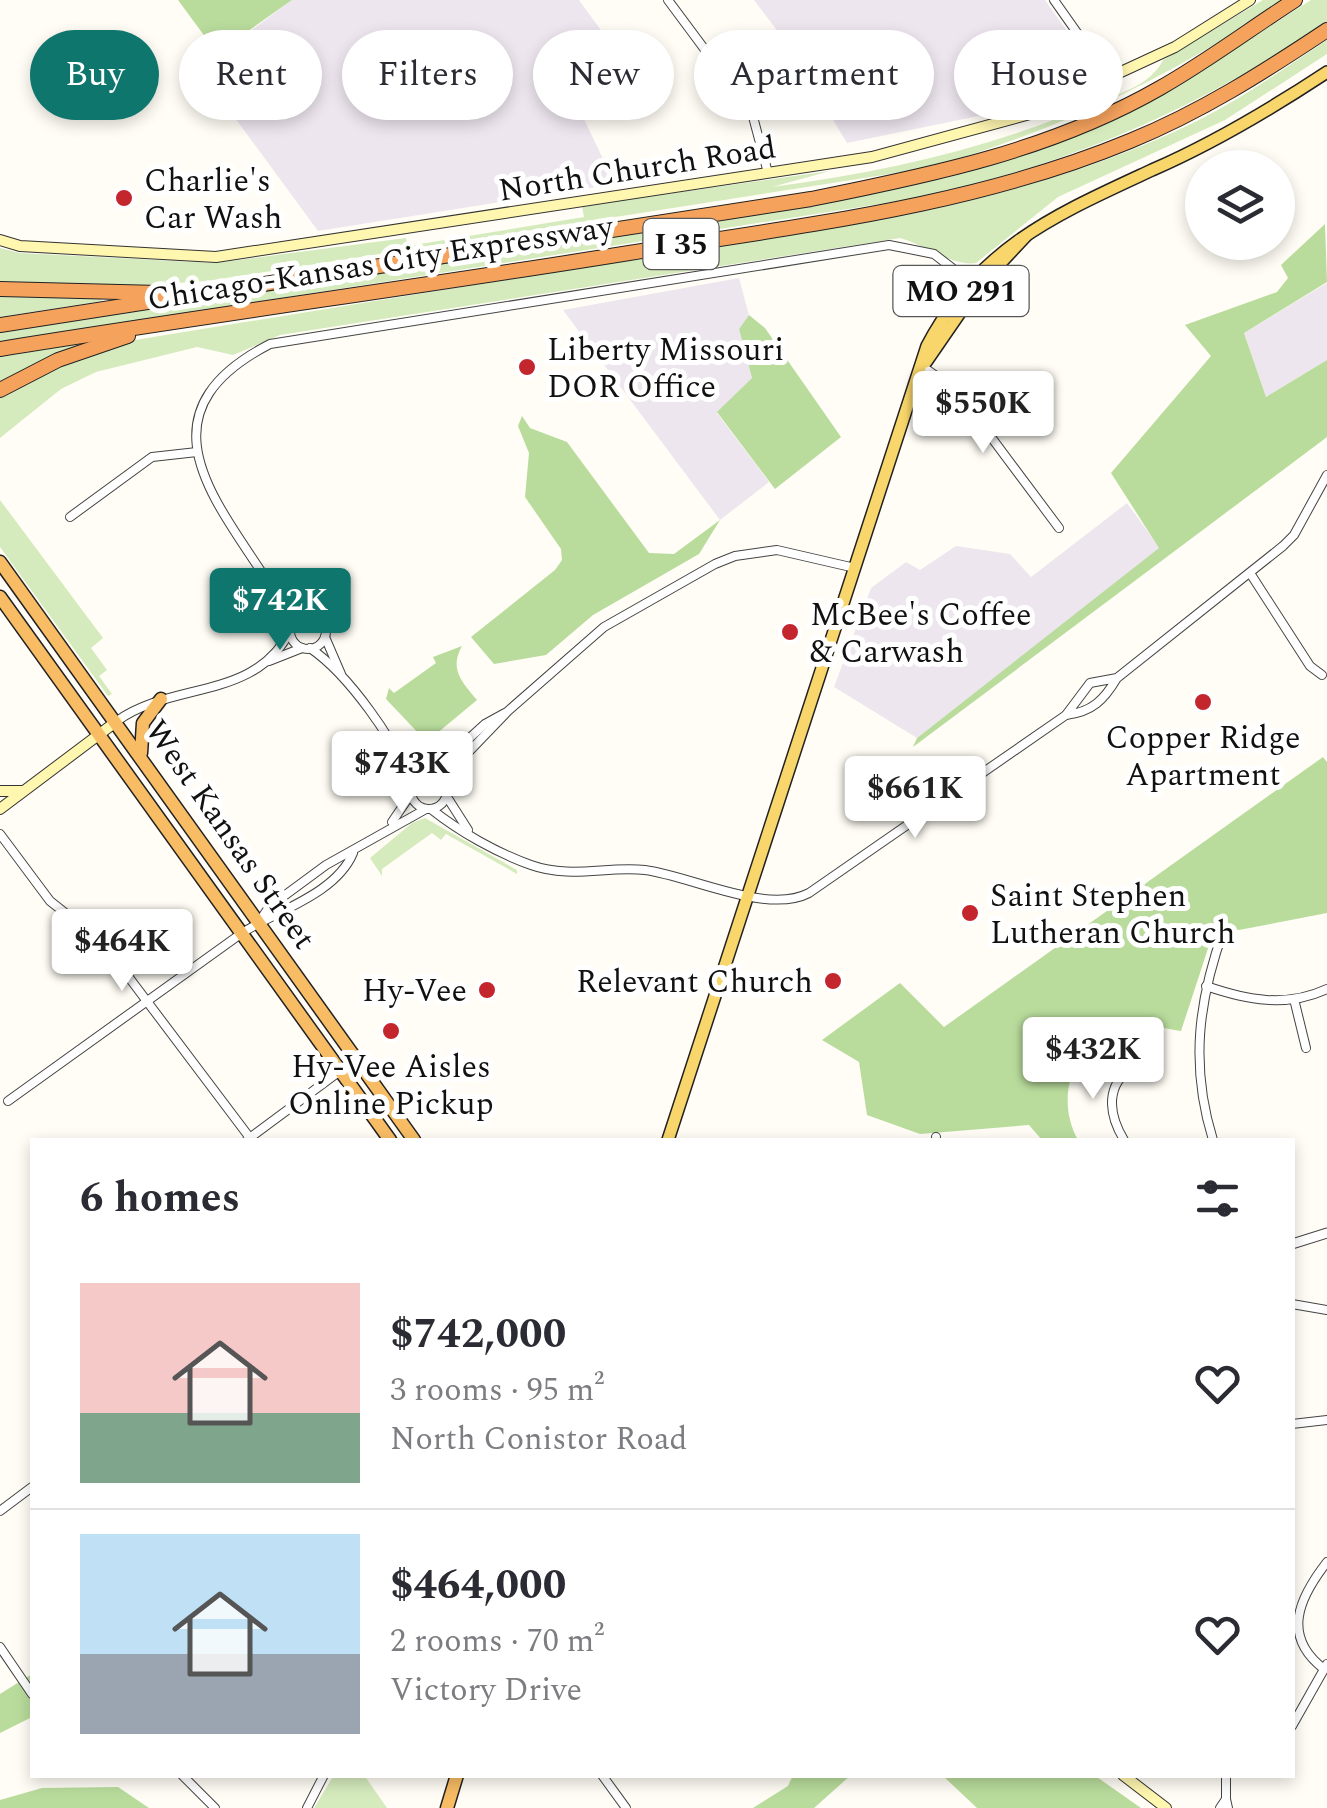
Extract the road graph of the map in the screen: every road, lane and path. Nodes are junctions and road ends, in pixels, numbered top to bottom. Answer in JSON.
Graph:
{"nodes":[{"id":1,"x":668,"y":0,"type":"edge"},
{"id":2,"x":1054,"y":0,"type":"edge"},
{"id":3,"x":1250,"y":0,"type":"edge"},
{"id":4,"x":1294,"y":0,"type":"edge"},
{"id":5,"x":1075,"y":30,"type":"edge"},
{"id":6,"x":1327,"y":30,"type":"edge"},
{"id":7,"x":1327,"y":72,"type":"edge"},
{"id":8,"x":1123,"y":73,"type":"edge"},
{"id":9,"x":1011,"y":120,"type":"edge"},
{"id":10,"x":768,"y":173,"type":"junction"},
{"id":11,"x":1026,"y":237,"type":"junction"},
{"id":12,"x":0,"y":240,"type":"edge"},
{"id":13,"x":969,"y":281,"type":"junction"},
{"id":14,"x":0,"y":289,"type":"edge"},
{"id":15,"x":195,"y":295,"type":"junction"},
{"id":16,"x":165,"y":322,"type":"junction"},
{"id":17,"x":0,"y":325,"type":"edge"},
{"id":18,"x":0,"y":349,"type":"edge"},
{"id":19,"x":922,"y":366,"type":"junction"},
{"id":20,"x":0,"y":390,"type":"edge"},
{"id":21,"x":197,"y":452,"type":"junction"},
{"id":22,"x":1327,"y":475,"type":"edge"},
{"id":23,"x":70,"y":517,"type":"dead end"},
{"id":24,"x":1058,"y":528,"type":"dead end"},
{"id":25,"x":0,"y":562,"type":"edge"},
{"id":26,"x":855,"y":568,"type":"junction"},
{"id":27,"x":1250,"y":573,"type":"junction"},
{"id":28,"x":272,"y":582,"type":"junction"},
{"id":29,"x":0,"y":598,"type":"edge"},
{"id":30,"x":309,"y":613,"type":"junction"},
{"id":31,"x":292,"y":626,"type":"junction"},
{"id":32,"x":325,"y":637,"type":"junction"},
{"id":33,"x":307,"y":648,"type":"junction"},
{"id":34,"x":260,"y":665,"type":"junction"},
{"id":35,"x":1322,"y":674,"type":"dead end"},
{"id":36,"x":342,"y":678,"type":"junction"},
{"id":37,"x":1116,"y":678,"type":"junction"},
{"id":38,"x":161,"y":699,"type":"junction"},
{"id":39,"x":508,"y":711,"type":"junction"},
{"id":40,"x":1066,"y":715,"type":"junction"},
{"id":41,"x":117,"y":722,"type":"junction"},
{"id":42,"x":100,"y":735,"type":"junction"},
{"id":43,"x":390,"y":740,"type":"junction"},
{"id":44,"x":141,"y":756,"type":"junction"},
{"id":45,"x":429,"y":773,"type":"junction"},
{"id":46,"x":23,"y":790,"type":"junction"},
{"id":47,"x":411,"y":790,"type":"junction"},
{"id":48,"x":0,"y":791,"type":"edge"},
{"id":49,"x":447,"y":793,"type":"junction"},
{"id":50,"x":0,"y":809,"type":"edge"},
{"id":51,"x":429,"y":809,"type":"junction"},
{"id":52,"x":386,"y":830,"type":"junction"},
{"id":53,"x":471,"y":833,"type":"junction"},
{"id":54,"x":0,"y":834,"type":"edge"},
{"id":55,"x":353,"y":853,"type":"junction"},
{"id":56,"x":747,"y":895,"type":"junction"},
{"id":57,"x":260,"y":922,"type":"junction"},
{"id":58,"x":1224,"y":928,"type":"dead end"},
{"id":59,"x":242,"y":933,"type":"junction"},
{"id":60,"x":1206,"y":986,"type":"junction"},
{"id":61,"x":1327,"y":989,"type":"edge"},
{"id":62,"x":146,"y":999,"type":"junction"},
{"id":63,"x":1294,"y":1000,"type":"junction"},
{"id":64,"x":1306,"y":1048,"type":"dead end"},
{"id":65,"x":1127,"y":1071,"type":"dead end"},
{"id":66,"x":340,"y":1072,"type":"junction"},
{"id":67,"x":8,"y":1100,"type":"dead end"},
{"id":68,"x":247,"y":1138,"type":"edge"},
{"id":69,"x":249,"y":1138,"type":"edge"},
{"id":70,"x":389,"y":1138,"type":"edge"},
{"id":71,"x":413,"y":1138,"type":"edge"},
{"id":72,"x":669,"y":1138,"type":"edge"},
{"id":73,"x":1123,"y":1138,"type":"edge"},
{"id":74,"x":1212,"y":1138,"type":"edge"},
{"id":75,"x":1327,"y":1234,"type":"edge"},
{"id":76,"x":1295,"y":1243,"type":"edge"},
{"id":77,"x":1295,"y":1305,"type":"edge"},
{"id":78,"x":1327,"y":1310,"type":"edge"},
{"id":79,"x":1327,"y":1420,"type":"edge"},
{"id":80,"x":1295,"y":1424,"type":"edge"},
{"id":81,"x":30,"y":1488,"type":"edge"},
{"id":82,"x":0,"y":1511,"type":"edge"},
{"id":83,"x":1327,"y":1562,"type":"edge"},
{"id":84,"x":0,"y":1647,"type":"edge"},
{"id":85,"x":1326,"y":1667,"type":"edge"},
{"id":86,"x":30,"y":1691,"type":"edge"},
{"id":87,"x":1295,"y":1721,"type":"edge"},
{"id":88,"x":185,"y":1778,"type":"edge"},
{"id":89,"x":322,"y":1778,"type":"edge"},
{"id":90,"x":456,"y":1778,"type":"edge"},
{"id":91,"x":604,"y":1778,"type":"edge"},
{"id":92,"x":1126,"y":1778,"type":"edge"},
{"id":93,"x":1226,"y":1778,"type":"edge"},
{"id":94,"x":1227,"y":1803,"type":"edge"},
{"id":95,"x":215,"y":1808,"type":"edge"},
{"id":96,"x":307,"y":1808,"type":"edge"},
{"id":97,"x":446,"y":1808,"type":"edge"},
{"id":98,"x":626,"y":1808,"type":"edge"},
{"id":99,"x":1166,"y":1808,"type":"edge"},
{"id":100,"x":1220,"y":1808,"type":"edge"}],
"edges":[{"from":1,"to":10,"type":"street"},
{"from":2,"to":5,"type":"street"},
{"from":3,"to":8,"type":"main road","name":"North Church Road"},
{"from":4,"to":15,"type":"highway","name":"Chicago-Kansas City Expressway","number":"I 35"},
{"from":6,"to":16,"type":"highway","name":"Chicago-Kansas City Expressway","number":"I 35"},
{"from":7,"to":11,"type":"main road","number":"MO 291"},
{"from":9,"to":10,"type":"main road","name":"North Church Road"},
{"from":10,"to":12,"type":"main road","name":"North Church Road"},
{"from":11,"to":13,"type":"main road","number":"MO 291"},
{"from":11,"to":19,"type":"main road","number":"MO 291"},
{"from":13,"to":19,"type":"main road","number":"MO 291"},
{"from":13,"to":21,"type":"street"},
{"from":14,"to":15,"type":"highway"},
{"from":15,"to":17,"type":"highway","name":"Chicago-Kansas City Expressway","number":"I 35"},
{"from":16,"to":18,"type":"highway","name":"Chicago-Kansas City Expressway","number":"I 35"},
{"from":16,"to":20,"type":"highway"},
{"from":19,"to":24,"type":"street"},
{"from":19,"to":26,"type":"main road","number":"MO 291"},
{"from":21,"to":23,"type":"street"},
{"from":21,"to":28,"type":"street"},
{"from":22,"to":27,"type":"street"},
{"from":25,"to":41,"type":"highway","name":"West Kansas Street"},
{"from":26,"to":39,"type":"street"},
{"from":26,"to":56,"type":"main road","number":"MO 291"},
{"from":27,"to":35,"type":"street"},
{"from":27,"to":37,"type":"street"},
{"from":28,"to":30,"type":"street"},
{"from":28,"to":31,"type":"street"},
{"from":29,"to":42,"type":"highway","name":"West Kansas Street"},
{"from":30,"to":31,"type":"street"},
{"from":30,"to":32,"type":"street"},
{"from":31,"to":33,"type":"street"},
{"from":31,"to":34,"type":"street"},
{"from":32,"to":33,"type":"street"},
{"from":32,"to":36,"type":"street"},
{"from":33,"to":34,"type":"street"},
{"from":33,"to":36,"type":"street"},
{"from":34,"to":38,"type":"street"},
{"from":36,"to":43,"type":"street"},
{"from":37,"to":40,"type":"street"},
{"from":37,"to":40,"type":"street"},
{"from":38,"to":41,"type":"street"},
{"from":38,"to":44,"type":"highway"},
{"from":39,"to":45,"type":"street"},
{"from":39,"to":49,"type":"street"},
{"from":40,"to":56,"type":"street"},
{"from":41,"to":42,"type":"main road"},
{"from":41,"to":44,"type":"highway","name":"West Kansas Street"},
{"from":42,"to":46,"type":"main road"},
{"from":42,"to":59,"type":"highway","name":"West Kansas Street"},
{"from":43,"to":45,"type":"street"},
{"from":43,"to":47,"type":"street"},
{"from":44,"to":57,"type":"highway","name":"West Kansas Street"},
{"from":45,"to":47,"type":"street"},
{"from":45,"to":49,"type":"street"},
{"from":46,"to":48,"type":"main road"},
{"from":46,"to":50,"type":"main road"},
{"from":47,"to":51,"type":"street"},
{"from":47,"to":52,"type":"street"},
{"from":49,"to":51,"type":"street"},
{"from":49,"to":53,"type":"street"},
{"from":51,"to":52,"type":"street"},
{"from":51,"to":53,"type":"street"},
{"from":52,"to":55,"type":"street"},
{"from":53,"to":56,"type":"street"},
{"from":54,"to":62,"type":"street"},
{"from":55,"to":57,"type":"street"},
{"from":55,"to":57,"type":"street"},
{"from":56,"to":72,"type":"main road","number":"MO 291"},
{"from":57,"to":59,"type":"street"},
{"from":57,"to":71,"type":"highway","name":"West Kansas Street"},
{"from":58,"to":60,"type":"street"},
{"from":59,"to":62,"type":"street"},
{"from":59,"to":66,"type":"highway","name":"West Kansas Street"},
{"from":60,"to":63,"type":"street"},
{"from":60,"to":74,"type":"street"},
{"from":61,"to":63,"type":"street"},
{"from":62,"to":67,"type":"street"},
{"from":62,"to":68,"type":"street"},
{"from":63,"to":64,"type":"street"},
{"from":65,"to":73,"type":"street"},
{"from":66,"to":69,"type":"street"},
{"from":66,"to":70,"type":"highway","name":"West Kansas Street"},
{"from":75,"to":76,"type":"street"},
{"from":77,"to":78,"type":"street"},
{"from":79,"to":80,"type":"street"},
{"from":81,"to":82,"type":"street"},
{"from":83,"to":85,"type":"street"},
{"from":84,"to":86,"type":"street"},
{"from":85,"to":87,"type":"street"},
{"from":88,"to":95,"type":"street"},
{"from":89,"to":96,"type":"street"},
{"from":90,"to":97,"type":"highway"},
{"from":91,"to":98,"type":"street"},
{"from":92,"to":99,"type":"main road"},
{"from":93,"to":94,"type":"street"},
{"from":94,"to":100,"type":"street"}]}
